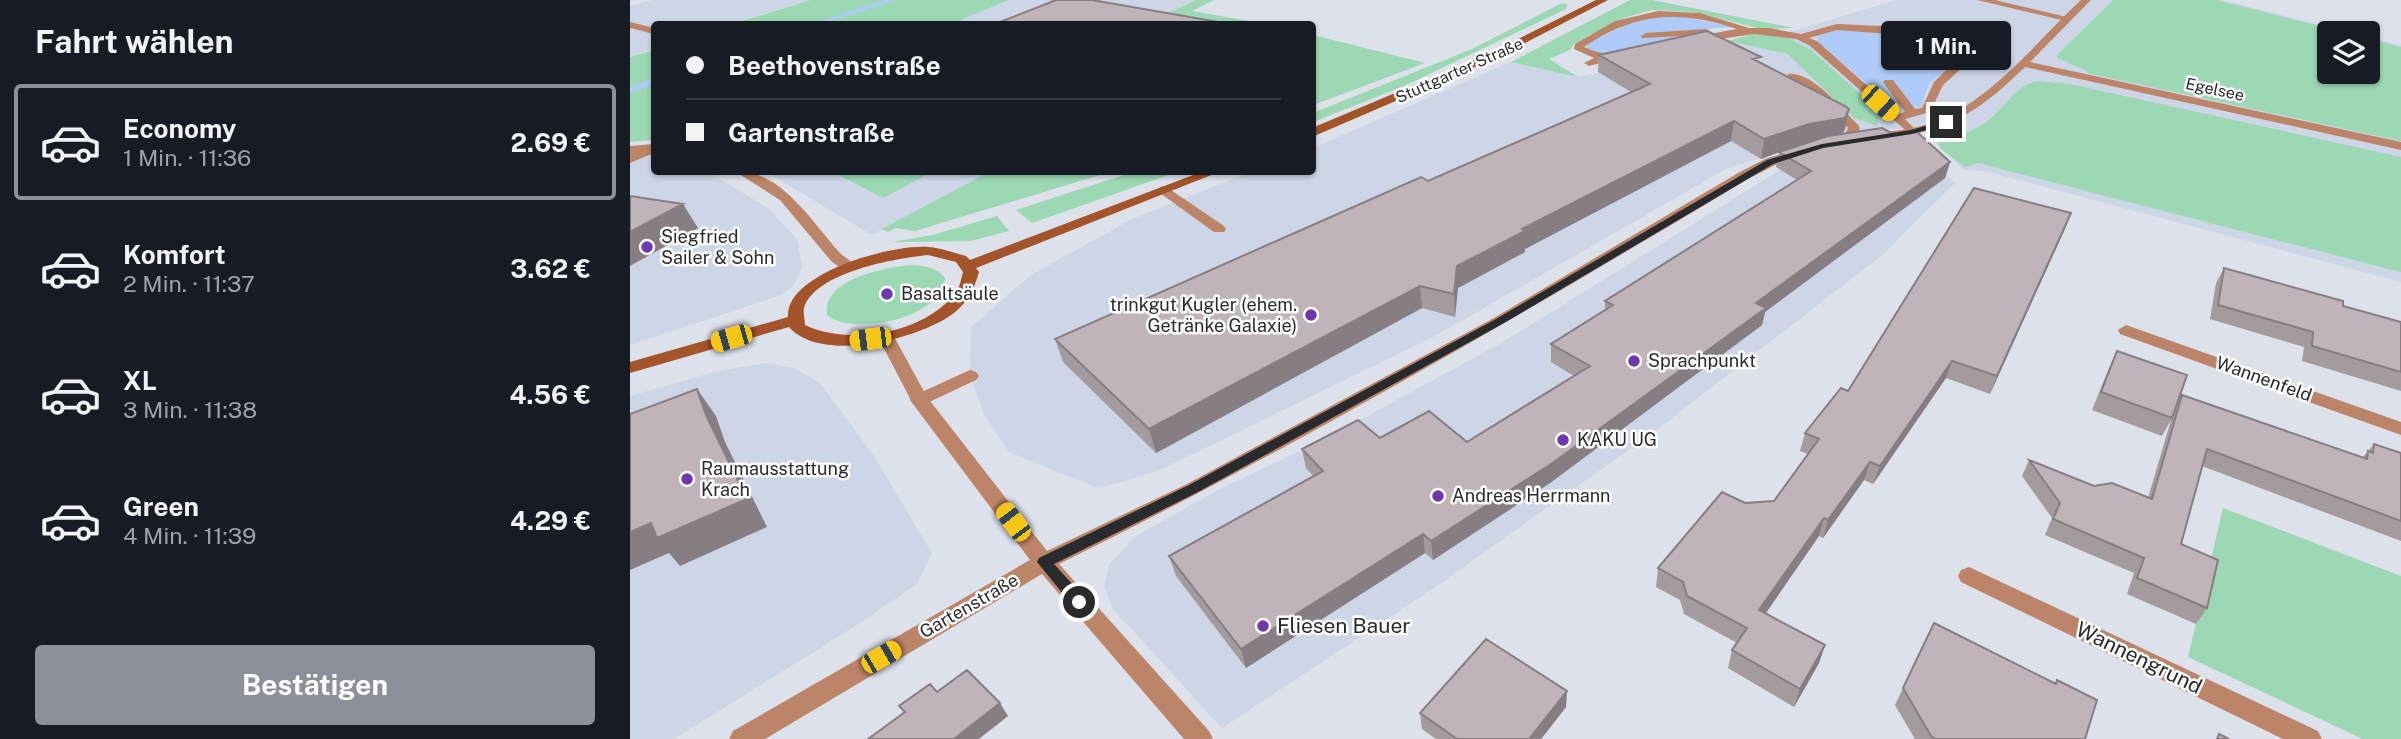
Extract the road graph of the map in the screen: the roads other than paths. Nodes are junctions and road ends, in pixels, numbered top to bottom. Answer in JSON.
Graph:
{"nodes":[{"id":1,"x":1603,"y":0,"type":"edge"},
{"id":2,"x":1982,"y":0,"type":"edge"},
{"id":3,"x":2086,"y":0,"type":"edge"},
{"id":4,"x":2066,"y":18,"type":"junction"},
{"id":5,"x":630,"y":24,"type":"edge"},
{"id":6,"x":651,"y":31,"type":"edge"},
{"id":7,"x":1753,"y":31,"type":"junction"},
{"id":8,"x":1730,"y":32,"type":"junction"},
{"id":9,"x":1646,"y":36,"type":"dead end"},
{"id":10,"x":1802,"y":37,"type":"junction"},
{"id":11,"x":1657,"y":47,"type":"edge"},
{"id":12,"x":1629,"y":52,"type":"edge"},
{"id":13,"x":1602,"y":58,"type":"junction"},
{"id":14,"x":1590,"y":63,"type":"dead end"},
{"id":15,"x":2022,"y":63,"type":"junction"},
{"id":16,"x":1792,"y":76,"type":"edge"},
{"id":17,"x":1889,"y":82,"type":"dead end"},
{"id":18,"x":1897,"y":118,"type":"junction"},
{"id":19,"x":1912,"y":123,"type":"junction"},
{"id":20,"x":1316,"y":131,"type":"edge"},
{"id":21,"x":2401,"y":146,"type":"edge"},
{"id":22,"x":1812,"y":148,"type":"edge"},
{"id":23,"x":651,"y":149,"type":"edge"},
{"id":24,"x":630,"y":150,"type":"edge"},
{"id":25,"x":651,"y":150,"type":"edge"},
{"id":26,"x":630,"y":159,"type":"edge"},
{"id":27,"x":748,"y":175,"type":"edge"},
{"id":28,"x":1204,"y":175,"type":"edge"},
{"id":29,"x":1165,"y":190,"type":"junction"},
{"id":30,"x":1219,"y":229,"type":"dead end"},
{"id":31,"x":969,"y":266,"type":"junction"},
{"id":32,"x":849,"y":267,"type":"junction"},
{"id":33,"x":795,"y":320,"type":"junction"},
{"id":34,"x":2126,"y":330,"type":"dead end"},
{"id":35,"x":886,"y":337,"type":"junction"},
{"id":36,"x":630,"y":368,"type":"edge"},
{"id":37,"x":970,"y":376,"type":"dead end"},
{"id":38,"x":919,"y":400,"type":"junction"},
{"id":39,"x":2401,"y":429,"type":"edge"},
{"id":40,"x":1044,"y":562,"type":"junction"},
{"id":41,"x":1969,"y":576,"type":"dead end"},
{"id":42,"x":741,"y":739,"type":"edge"},
{"id":43,"x":1200,"y":739,"type":"edge"},
{"id":44,"x":2309,"y":739,"type":"edge"}],
"edges":[{"from":1,"to":20,"type":"street","name":"Stuttgarter Straße"},
{"from":2,"to":4,"type":"street"},
{"from":3,"to":4,"type":"street"},
{"from":4,"to":15,"type":"street"},
{"from":5,"to":6,"type":"street"},
{"from":7,"to":8,"type":"street"},
{"from":7,"to":10,"type":"street"},
{"from":7,"to":13,"type":"street"},
{"from":8,"to":9,"type":"street"},
{"from":8,"to":11,"type":"street"},
{"from":10,"to":18,"type":"street"},
{"from":10,"to":19,"type":"street"},
{"from":12,"to":13,"type":"street"},
{"from":13,"to":14,"type":"street"},
{"from":15,"to":19,"type":"street"},
{"from":15,"to":21,"type":"street","name":"Egelsee"},
{"from":16,"to":19,"type":"street"},
{"from":17,"to":19,"type":"street"},
{"from":18,"to":19,"type":"street"},
{"from":18,"to":19,"type":"street"},
{"from":22,"to":40,"type":"street","name":"Gartenstraße"},
{"from":23,"to":24,"type":"street"},
{"from":25,"to":26,"type":"street"},
{"from":27,"to":32,"type":"street"},
{"from":28,"to":29,"type":"street"},
{"from":29,"to":30,"type":"street"},
{"from":29,"to":31,"type":"street"},
{"from":31,"to":32,"type":"street"},
{"from":31,"to":35,"type":"street"},
{"from":32,"to":33,"type":"street"},
{"from":33,"to":35,"type":"street"},
{"from":33,"to":36,"type":"street"},
{"from":34,"to":39,"type":"street","name":"Wannenfeld"},
{"from":35,"to":38,"type":"street"},
{"from":37,"to":38,"type":"street"},
{"from":38,"to":40,"type":"street"},
{"from":40,"to":42,"type":"street","name":"Gartenstraße"},
{"from":40,"to":43,"type":"street"},
{"from":41,"to":44,"type":"street","name":"Wannengrund"}]}
